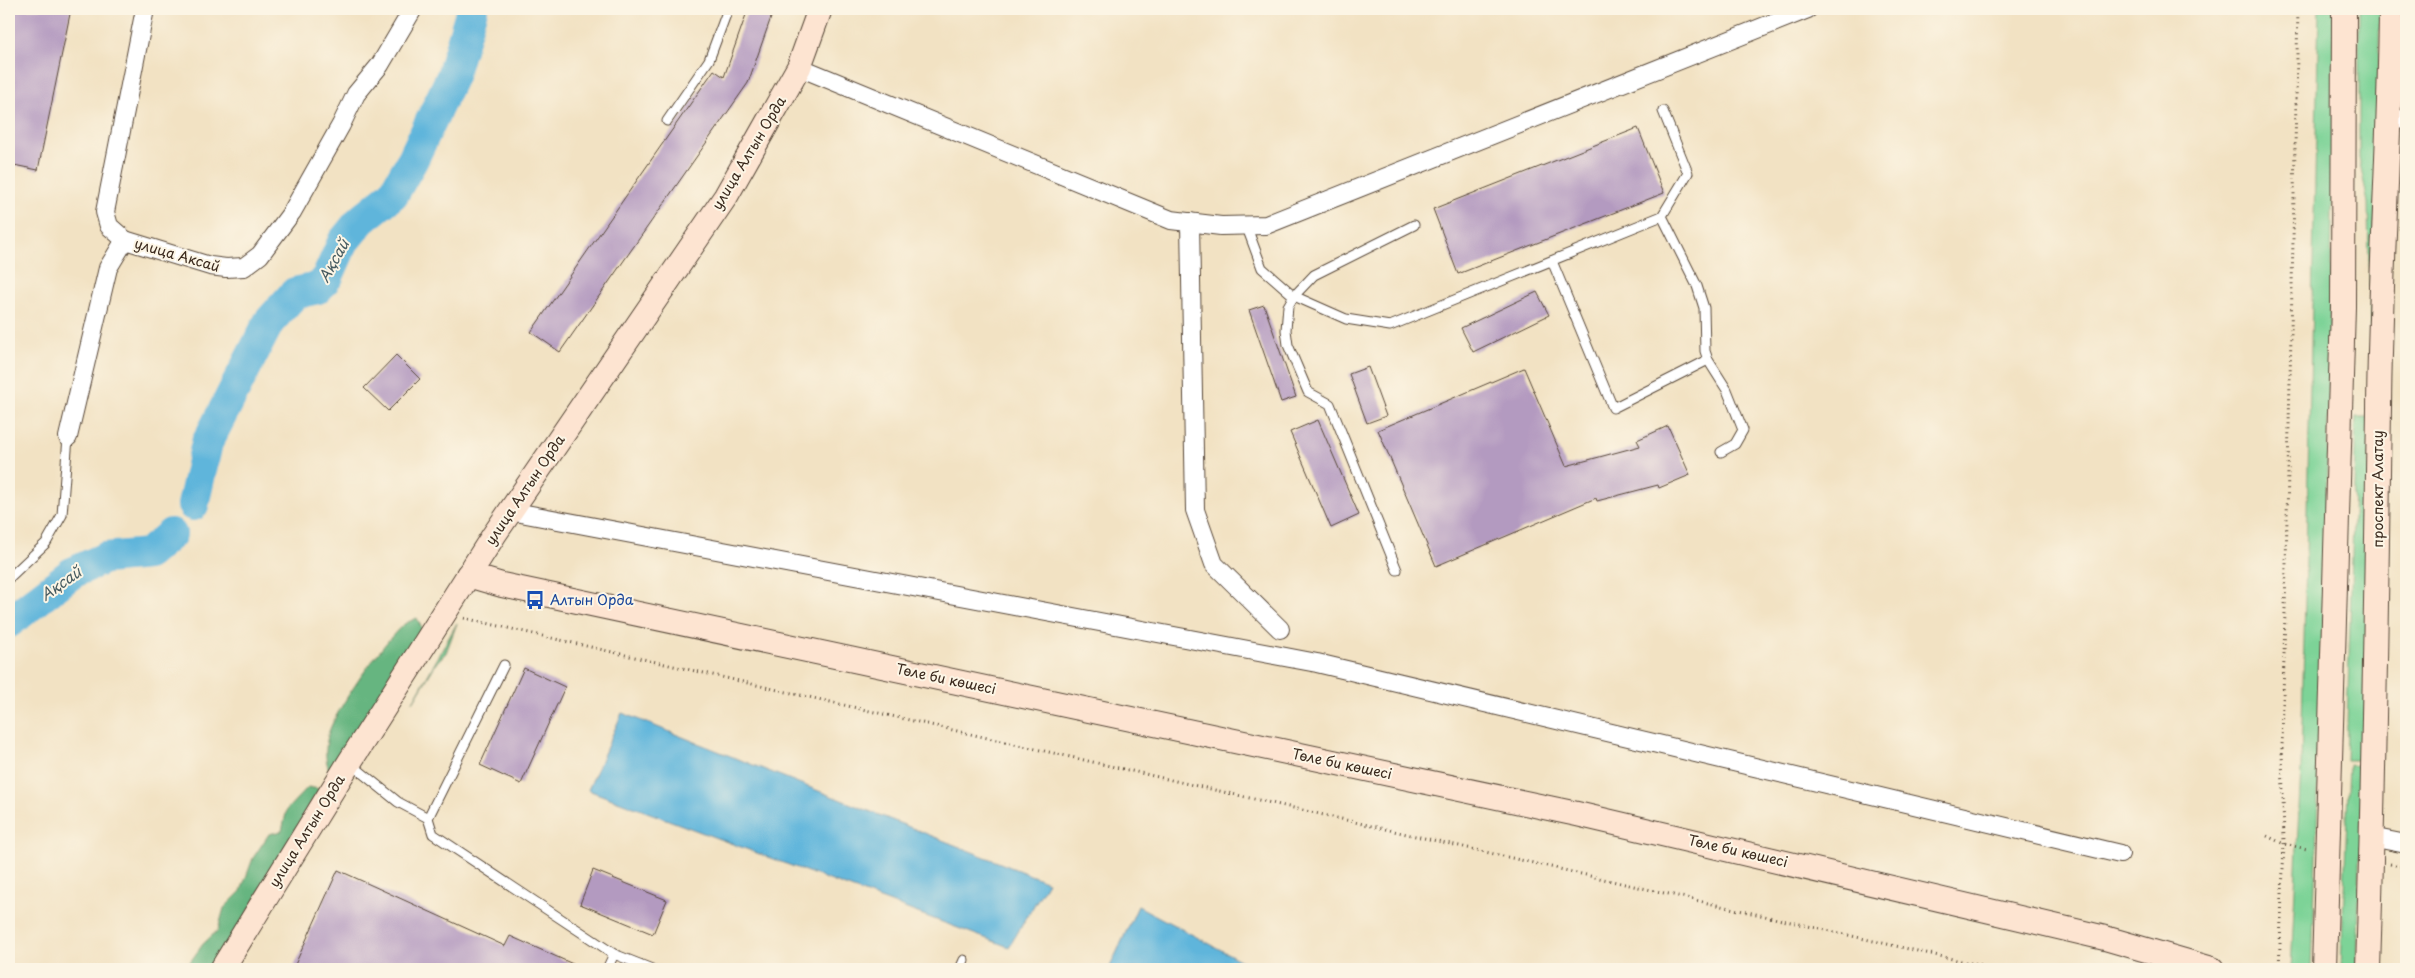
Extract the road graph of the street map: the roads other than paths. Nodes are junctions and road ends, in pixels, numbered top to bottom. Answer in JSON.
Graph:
{"nodes":[{"id":1,"x":145,"y":9,"type":"edge"},
{"id":2,"x":413,"y":9,"type":"edge"},
{"id":3,"x":728,"y":9,"type":"edge"},
{"id":4,"x":820,"y":9,"type":"edge"},
{"id":5,"x":1808,"y":9,"type":"edge"},
{"id":6,"x":2344,"y":9,"type":"edge"},
{"id":7,"x":2391,"y":9,"type":"edge"},
{"id":8,"x":800,"y":67,"type":"junction"},
{"id":9,"x":1663,"y":111,"type":"dead end"},
{"id":10,"x":2398,"y":119,"type":"edge"},
{"id":11,"x":667,"y":121,"type":"dead end"},
{"id":12,"x":1662,"y":216,"type":"junction"},
{"id":13,"x":1190,"y":222,"type":"junction"},
{"id":14,"x":1414,"y":224,"type":"dead end"},
{"id":15,"x":1246,"y":225,"type":"junction"},
{"id":16,"x":125,"y":240,"type":"junction"},
{"id":17,"x":1552,"y":261,"type":"junction"},
{"id":18,"x":1294,"y":296,"type":"junction"},
{"id":19,"x":1708,"y":360,"type":"junction"},
{"id":20,"x":2340,"y":406,"type":"junction"},
{"id":21,"x":2379,"y":409,"type":"junction"},
{"id":22,"x":68,"y":437,"type":"joint"},
{"id":23,"x":1721,"y":452,"type":"dead end"},
{"id":24,"x":510,"y":511,"type":"junction"},
{"id":25,"x":1397,"y":570,"type":"dead end"},
{"id":26,"x":468,"y":575,"type":"junction"},
{"id":27,"x":9,"y":578,"type":"edge"},
{"id":28,"x":1280,"y":629,"type":"dead end"},
{"id":29,"x":504,"y":665,"type":"dead end"},
{"id":30,"x":349,"y":763,"type":"junction"},
{"id":31,"x":428,"y":818,"type":"junction"},
{"id":32,"x":2371,"y":837,"type":"junction"},
{"id":33,"x":2406,"y":844,"type":"edge"},
{"id":34,"x":2120,"y":854,"type":"dead end"},
{"id":35,"x":614,"y":954,"type":"junction"},
{"id":36,"x":964,"y":960,"type":"dead end"},
{"id":37,"x":222,"y":969,"type":"edge"},
{"id":38,"x":607,"y":969,"type":"edge"},
{"id":39,"x":652,"y":969,"type":"edge"},
{"id":40,"x":960,"y":969,"type":"edge"},
{"id":41,"x":2212,"y":969,"type":"edge"},
{"id":42,"x":2324,"y":969,"type":"edge"},
{"id":43,"x":2368,"y":969,"type":"edge"}],
"edges":[{"from":1,"to":16,"type":"street"},
{"from":2,"to":16,"type":"street","name":"улица Аксай"},
{"from":3,"to":11,"type":"lane"},
{"from":4,"to":8,"type":"main road","name":"улица Алтын Орда"},
{"from":5,"to":15,"type":"street"},
{"from":6,"to":20,"type":"main road"},
{"from":7,"to":10,"type":"main road","name":"проспект Алатау"},
{"from":8,"to":13,"type":"street"},
{"from":8,"to":24,"type":"main road","name":"улица Алтын Орда"},
{"from":9,"to":12,"type":"lane"},
{"from":10,"to":21,"type":"main road","name":"проспект Алатау"},
{"from":12,"to":17,"type":"lane"},
{"from":12,"to":19,"type":"lane"},
{"from":13,"to":15,"type":"street"},
{"from":13,"to":28,"type":"street"},
{"from":14,"to":18,"type":"lane"},
{"from":15,"to":18,"type":"lane"},
{"from":16,"to":22,"type":"street","name":"улица Аксай"},
{"from":17,"to":18,"type":"lane"},
{"from":17,"to":19,"type":"lane"},
{"from":18,"to":25,"type":"lane"},
{"from":19,"to":23,"type":"lane"},
{"from":20,"to":21,"type":"main road"},
{"from":20,"to":42,"type":"main road"},
{"from":21,"to":32,"type":"main road","name":"проспект Алатау"},
{"from":22,"to":27,"type":"lane"},
{"from":24,"to":26,"type":"main road","name":"улица Алтын Орда"},
{"from":24,"to":34,"type":"street"},
{"from":26,"to":30,"type":"main road","name":"улица Алтын Орда"},
{"from":26,"to":41,"type":"main road","name":"Төле би көшесі"},
{"from":29,"to":31,"type":"lane"},
{"from":30,"to":31,"type":"lane"},
{"from":30,"to":37,"type":"main road","name":"улица Алтын Орда"},
{"from":31,"to":35,"type":"lane"},
{"from":32,"to":33,"type":"street"},
{"from":32,"to":43,"type":"main road","name":"проспект Алатау"},
{"from":35,"to":38,"type":"lane"},
{"from":35,"to":39,"type":"lane"},
{"from":36,"to":40,"type":"lane"}]}
